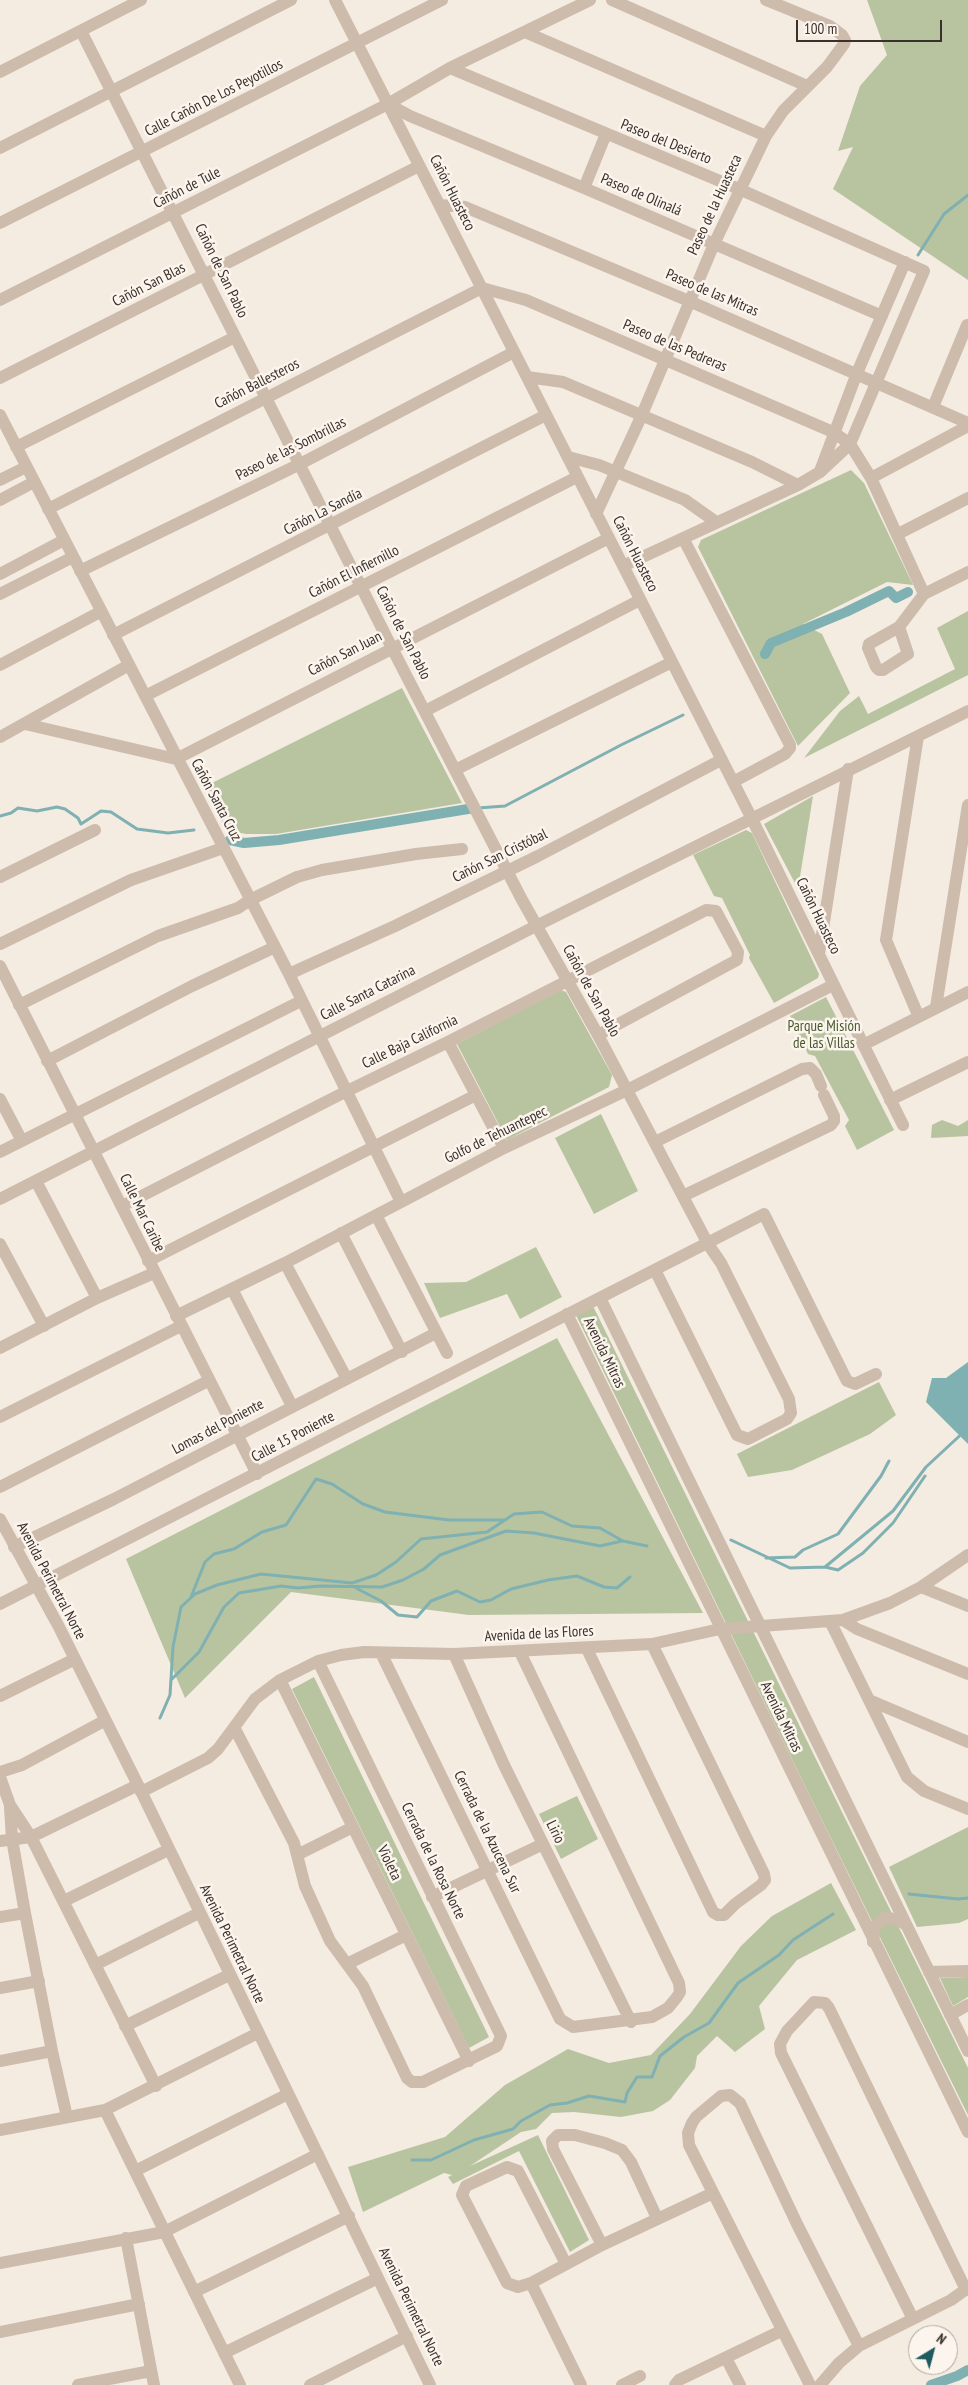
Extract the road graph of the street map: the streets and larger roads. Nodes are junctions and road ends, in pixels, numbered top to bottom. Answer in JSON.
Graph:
{"nodes":[{"id":1,"x":141,"y":0,"type":"edge"},
{"id":2,"x":292,"y":0,"type":"edge"},
{"id":3,"x":335,"y":0,"type":"edge"},
{"id":4,"x":442,"y":0,"type":"edge"},
{"id":5,"x":590,"y":0,"type":"edge"},
{"id":6,"x":612,"y":0,"type":"edge"},
{"id":7,"x":766,"y":0,"type":"edge"},
{"id":8,"x":81,"y":31,"type":"junction"},
{"id":9,"x":525,"y":32,"type":"junction"},
{"id":10,"x":357,"y":43,"type":"junction"},
{"id":11,"x":450,"y":68,"type":"junction"},
{"id":12,"x":0,"y":72,"type":"edge"},
{"id":13,"x":807,"y":86,"type":"junction"},
{"id":14,"x":112,"y":92,"type":"junction"},
{"id":15,"x":388,"y":104,"type":"junction"},
{"id":16,"x":606,"y":134,"type":"junction"},
{"id":17,"x":766,"y":136,"type":"junction"},
{"id":18,"x":0,"y":148,"type":"edge"},
{"id":19,"x":143,"y":152,"type":"junction"},
{"id":20,"x":419,"y":166,"type":"junction"},
{"id":21,"x":584,"y":188,"type":"junction"},
{"id":22,"x":739,"y":189,"type":"junction"},
{"id":23,"x":440,"y":205,"type":"junction"},
{"id":24,"x":174,"y":213,"type":"junction"},
{"id":25,"x":0,"y":223,"type":"edge"},
{"id":26,"x":714,"y":244,"type":"junction"},
{"id":27,"x":905,"y":262,"type":"junction"},
{"id":28,"x":205,"y":274,"type":"junction"},
{"id":29,"x":482,"y":288,"type":"junction"},
{"id":30,"x":0,"y":300,"type":"edge"},
{"id":31,"x":689,"y":301,"type":"junction"},
{"id":32,"x":882,"y":316,"type":"junction"},
{"id":33,"x":967,"y":325,"type":"edge"},
{"id":34,"x":236,"y":337,"type":"junction"},
{"id":35,"x":514,"y":352,"type":"junction"},
{"id":36,"x":665,"y":360,"type":"junction"},
{"id":37,"x":857,"y":373,"type":"junction"},
{"id":38,"x":527,"y":377,"type":"junction"},
{"id":39,"x":0,"y":378,"type":"edge"},
{"id":40,"x":877,"y":382,"type":"junction"},
{"id":41,"x":266,"y":397,"type":"junction"},
{"id":42,"x":932,"y":407,"type":"junction"},
{"id":43,"x":546,"y":415,"type":"junction"},
{"id":44,"x":0,"y":416,"type":"edge"},
{"id":45,"x":641,"y":416,"type":"junction"},
{"id":46,"x":968,"y":425,"type":"edge"},
{"id":47,"x":833,"y":432,"type":"junction"},
{"id":48,"x":850,"y":444,"type":"junction"},
{"id":49,"x":16,"y":447,"type":"junction"},
{"id":50,"x":568,"y":457,"type":"junction"},
{"id":51,"x":300,"y":464,"type":"junction"},
{"id":52,"x":26,"y":467,"type":"junction"},
{"id":53,"x":616,"y":472,"type":"junction"},
{"id":54,"x":820,"y":472,"type":"junction"},
{"id":55,"x":578,"y":477,"type":"junction"},
{"id":56,"x":871,"y":478,"type":"junction"},
{"id":57,"x":0,"y":480,"type":"edge"},
{"id":58,"x":34,"y":482,"type":"junction"},
{"id":59,"x":798,"y":485,"type":"junction"},
{"id":60,"x":968,"y":498,"type":"edge"},
{"id":61,"x":0,"y":500,"type":"edge"},
{"id":62,"x":48,"y":509,"type":"junction"},
{"id":63,"x":596,"y":514,"type":"junction"},
{"id":64,"x":716,"y":522,"type":"junction"},
{"id":65,"x":331,"y":526,"type":"junction"},
{"id":66,"x":898,"y":534,"type":"junction"},
{"id":67,"x":609,"y":538,"type":"junction"},
{"id":68,"x":683,"y":538,"type":"junction"},
{"id":69,"x":64,"y":540,"type":"junction"},
{"id":70,"x":73,"y":557,"type":"junction"},
{"id":71,"x":623,"y":566,"type":"junction"},
{"id":72,"x":80,"y":571,"type":"junction"},
{"id":73,"x":968,"y":572,"type":"edge"},
{"id":74,"x":0,"y":574,"type":"edge"},
{"id":75,"x":361,"y":587,"type":"junction"},
{"id":76,"x":0,"y":594,"type":"edge"},
{"id":77,"x":924,"y":594,"type":"junction"},
{"id":78,"x":640,"y":600,"type":"junction"},
{"id":79,"x":100,"y":612,"type":"junction"},
{"id":80,"x":899,"y":627,"type":"dead end"},
{"id":81,"x":113,"y":635,"type":"junction"},
{"id":82,"x":392,"y":648,"type":"junction"},
{"id":83,"x":672,"y":662,"type":"junction"},
{"id":84,"x":129,"y":665,"type":"junction"},
{"id":85,"x":0,"y":666,"type":"edge"},
{"id":86,"x":145,"y":696,"type":"junction"},
{"id":87,"x":425,"y":711,"type":"junction"},
{"id":88,"x":968,"y":711,"type":"edge"},
{"id":89,"x":25,"y":724,"type":"junction"},
{"id":90,"x":918,"y":736,"type":"junction"},
{"id":91,"x":0,"y":737,"type":"edge"},
{"id":92,"x":176,"y":759,"type":"junction"},
{"id":93,"x":722,"y":760,"type":"junction"},
{"id":94,"x":848,"y":769,"type":"junction"},
{"id":95,"x":455,"y":770,"type":"junction"},
{"id":96,"x":733,"y":782,"type":"junction"},
{"id":97,"x":968,"y":805,"type":"edge"},
{"id":98,"x":752,"y":819,"type":"junction"},
{"id":99,"x":96,"y":830,"type":"dead end"},
{"id":100,"x":223,"y":848,"type":"junction"},
{"id":101,"x":462,"y":848,"type":"dead end"},
{"id":102,"x":507,"y":869,"type":"junction"},
{"id":103,"x":0,"y":877,"type":"edge"},
{"id":104,"x":250,"y":900,"type":"junction"},
{"id":105,"x":536,"y":926,"type":"junction"},
{"id":106,"x":0,"y":944,"type":"edge"},
{"id":107,"x":275,"y":947,"type":"junction"},
{"id":108,"x":818,"y":954,"type":"junction"},
{"id":109,"x":0,"y":966,"type":"edge"},
{"id":110,"x":289,"y":974,"type":"junction"},
{"id":111,"x":567,"y":980,"type":"junction"},
{"id":112,"x":833,"y":985,"type":"junction"},
{"id":113,"x":968,"y":992,"type":"edge"},
{"id":114,"x":301,"y":1001,"type":"junction"},
{"id":115,"x":19,"y":1005,"type":"junction"},
{"id":116,"x":936,"y":1007,"type":"junction"},
{"id":117,"x":918,"y":1016,"type":"junction"},
{"id":118,"x":598,"y":1035,"type":"junction"},
{"id":119,"x":318,"y":1036,"type":"junction"},
{"id":120,"x":448,"y":1042,"type":"junction"},
{"id":121,"x":863,"y":1045,"type":"junction"},
{"id":122,"x":47,"y":1061,"type":"junction"},
{"id":123,"x":968,"y":1062,"type":"edge"},
{"id":124,"x":628,"y":1090,"type":"junction"},
{"id":125,"x":345,"y":1092,"type":"junction"},
{"id":126,"x":476,"y":1095,"type":"junction"},
{"id":127,"x":0,"y":1099,"type":"edge"},
{"id":128,"x":890,"y":1100,"type":"junction"},
{"id":129,"x":74,"y":1114,"type":"junction"},
{"id":130,"x":903,"y":1125,"type":"dead end"},
{"id":131,"x":22,"y":1141,"type":"junction"},
{"id":132,"x":655,"y":1142,"type":"junction"},
{"id":133,"x":374,"y":1148,"type":"junction"},
{"id":134,"x":504,"y":1148,"type":"junction"},
{"id":135,"x":0,"y":1152,"type":"edge"},
{"id":136,"x":93,"y":1152,"type":"junction"},
{"id":137,"x":36,"y":1181,"type":"junction"},
{"id":138,"x":683,"y":1196,"type":"junction"},
{"id":139,"x":0,"y":1199,"type":"edge"},
{"id":140,"x":401,"y":1202,"type":"junction"},
{"id":141,"x":122,"y":1206,"type":"junction"},
{"id":142,"x":376,"y":1215,"type":"junction"},
{"id":143,"x":341,"y":1233,"type":"junction"},
{"id":144,"x":0,"y":1244,"type":"edge"},
{"id":145,"x":708,"y":1244,"type":"junction"},
{"id":146,"x":285,"y":1263,"type":"junction"},
{"id":147,"x":151,"y":1267,"type":"junction"},
{"id":148,"x":655,"y":1270,"type":"junction"},
{"id":149,"x":232,"y":1289,"type":"junction"},
{"id":150,"x":97,"y":1298,"type":"junction"},
{"id":151,"x":600,"y":1298,"type":"junction"},
{"id":152,"x":567,"y":1314,"type":"junction"},
{"id":153,"x":178,"y":1321,"type":"junction"},
{"id":154,"x":44,"y":1326,"type":"junction"},
{"id":155,"x":436,"y":1333,"type":"junction"},
{"id":156,"x":0,"y":1348,"type":"edge"},
{"id":157,"x":402,"y":1352,"type":"junction"},
{"id":158,"x":447,"y":1353,"type":"dead end"},
{"id":159,"x":876,"y":1374,"type":"dead end"},
{"id":160,"x":347,"y":1379,"type":"junction"},
{"id":161,"x":208,"y":1381,"type":"junction"},
{"id":162,"x":292,"y":1406,"type":"junction"},
{"id":163,"x":0,"y":1417,"type":"edge"},
{"id":164,"x":237,"y":1436,"type":"junction"},
{"id":165,"x":257,"y":1474,"type":"junction"},
{"id":166,"x":0,"y":1487,"type":"edge"},
{"id":167,"x":2,"y":1527,"type":"edge"},
{"id":168,"x":14,"y":1547,"type":"junction"},
{"id":169,"x":968,"y":1555,"type":"edge"},
{"id":170,"x":37,"y":1586,"type":"junction"},
{"id":171,"x":921,"y":1587,"type":"junction"},
{"id":172,"x":0,"y":1604,"type":"edge"},
{"id":173,"x":968,"y":1606,"type":"edge"},
{"id":174,"x":843,"y":1620,"type":"junction"},
{"id":175,"x":830,"y":1621,"type":"junction"},
{"id":176,"x":760,"y":1625,"type":"junction"},
{"id":177,"x":720,"y":1629,"type":"junction"},
{"id":178,"x":652,"y":1644,"type":"junction"},
{"id":179,"x":587,"y":1649,"type":"junction"},
{"id":180,"x":520,"y":1652,"type":"junction"},
{"id":181,"x":382,"y":1653,"type":"junction"},
{"id":182,"x":454,"y":1654,"type":"junction"},
{"id":183,"x":74,"y":1659,"type":"junction"},
{"id":184,"x":318,"y":1661,"type":"junction"},
{"id":185,"x":968,"y":1674,"type":"edge"},
{"id":186,"x":280,"y":1680,"type":"junction"},
{"id":187,"x":0,"y":1696,"type":"edge"},
{"id":188,"x":869,"y":1700,"type":"junction"},
{"id":189,"x":104,"y":1721,"type":"junction"},
{"id":190,"x":234,"y":1727,"type":"junction"},
{"id":191,"x":968,"y":1742,"type":"edge"},
{"id":192,"x":0,"y":1772,"type":"edge"},
{"id":193,"x":0,"y":1777,"type":"edge"},
{"id":194,"x":139,"y":1788,"type":"junction"},
{"id":195,"x":10,"y":1805,"type":"junction"},
{"id":196,"x":968,"y":1809,"type":"edge"},
{"id":197,"x":353,"y":1827,"type":"junction"},
{"id":198,"x":30,"y":1837,"type":"junction"},
{"id":199,"x":6,"y":1840,"type":"edge"},
{"id":200,"x":543,"y":1844,"type":"junction"},
{"id":201,"x":168,"y":1850,"type":"junction"},
{"id":202,"x":299,"y":1854,"type":"junction"},
{"id":203,"x":487,"y":1869,"type":"junction"},
{"id":204,"x":432,"y":1897,"type":"junction"},
{"id":205,"x":64,"y":1902,"type":"junction"},
{"id":206,"x":25,"y":1912,"type":"junction"},
{"id":207,"x":199,"y":1913,"type":"junction"},
{"id":208,"x":0,"y":1917,"type":"edge"},
{"id":209,"x":906,"y":1925,"type":"junction"},
{"id":210,"x":406,"y":1936,"type":"junction"},
{"id":211,"x":873,"y":1942,"type":"junction"},
{"id":212,"x":348,"y":1964,"type":"junction"},
{"id":213,"x":95,"y":1965,"type":"junction"},
{"id":214,"x":968,"y":1971,"type":"edge"},
{"id":215,"x":930,"y":1972,"type":"junction"},
{"id":216,"x":229,"y":1975,"type":"junction"},
{"id":217,"x":39,"y":1981,"type":"junction"},
{"id":218,"x":0,"y":1988,"type":"edge"},
{"id":219,"x":968,"y":2005,"type":"edge"},
{"id":220,"x":950,"y":2015,"type":"junction"},
{"id":221,"x":632,"y":2022,"type":"junction"},
{"id":222,"x":125,"y":2026,"type":"junction"},
{"id":223,"x":258,"y":2033,"type":"junction"},
{"id":224,"x":52,"y":2051,"type":"junction"},
{"id":225,"x":968,"y":2051,"type":"edge"},
{"id":226,"x":468,"y":2060,"type":"junction"},
{"id":227,"x":0,"y":2061,"type":"edge"},
{"id":228,"x":156,"y":2086,"type":"junction"},
{"id":229,"x":288,"y":2094,"type":"junction"},
{"id":230,"x":105,"y":2110,"type":"junction"},
{"id":231,"x":68,"y":2117,"type":"junction"},
{"id":232,"x":0,"y":2130,"type":"edge"},
{"id":233,"x":968,"y":2132,"type":"edge"},
{"id":234,"x":318,"y":2154,"type":"junction"},
{"id":235,"x":135,"y":2171,"type":"junction"},
{"id":236,"x":713,"y":2193,"type":"junction"},
{"id":237,"x":349,"y":2216,"type":"junction"},
{"id":238,"x":657,"y":2218,"type":"junction"},
{"id":239,"x":164,"y":2232,"type":"junction"},
{"id":240,"x":126,"y":2238,"type":"junction"},
{"id":241,"x":602,"y":2245,"type":"junction"},
{"id":242,"x":0,"y":2263,"type":"edge"},
{"id":243,"x":566,"y":2264,"type":"junction"},
{"id":244,"x":378,"y":2278,"type":"junction"},
{"id":245,"x":531,"y":2283,"type":"junction"},
{"id":246,"x":967,"y":2289,"type":"edge"},
{"id":247,"x":194,"y":2292,"type":"junction"},
{"id":248,"x":138,"y":2304,"type":"junction"},
{"id":249,"x":913,"y":2319,"type":"junction"},
{"id":250,"x":781,"y":2331,"type":"junction"},
{"id":251,"x":0,"y":2332,"type":"edge"},
{"id":252,"x":407,"y":2336,"type":"junction"},
{"id":253,"x":860,"y":2346,"type":"junction"},
{"id":254,"x":224,"y":2353,"type":"junction"},
{"id":255,"x":726,"y":2358,"type":"junction"},
{"id":256,"x":151,"y":2371,"type":"junction"},
{"id":257,"x":640,"y":2376,"type":"dead end"},
{"id":258,"x":676,"y":2384,"type":"edge"},
{"id":259,"x":78,"y":2385,"type":"edge"},
{"id":260,"x":154,"y":2385,"type":"edge"},
{"id":261,"x":240,"y":2385,"type":"edge"},
{"id":262,"x":310,"y":2385,"type":"edge"},
{"id":263,"x":430,"y":2385,"type":"edge"},
{"id":264,"x":581,"y":2385,"type":"edge"},
{"id":265,"x":622,"y":2385,"type":"edge"},
{"id":266,"x":740,"y":2385,"type":"edge"},
{"id":267,"x":810,"y":2385,"type":"edge"},
{"id":268,"x":820,"y":2385,"type":"edge"}],
"edges":[{"from":1,"to":8,"type":"street"},
{"from":2,"to":14,"type":"street"},
{"from":3,"to":10,"type":"street","name":"Cañón Huasteco"},
{"from":4,"to":10,"type":"street","name":"Calle Cañón De Los Peyotillos"},
{"from":5,"to":9,"type":"street","name":"Cañón de Tule"},
{"from":6,"to":13,"type":"street"},
{"from":7,"to":13,"type":"street","name":"Paseo de la Huasteca"},
{"from":8,"to":12,"type":"street"},
{"from":8,"to":14,"type":"street","name":"Cañón de San Pablo"},
{"from":9,"to":11,"type":"street","name":"Cañón de Tule"},
{"from":9,"to":17,"type":"street"},
{"from":10,"to":15,"type":"street","name":"Cañón Huasteco"},
{"from":10,"to":19,"type":"street","name":"Calle Cañón De Los Peyotillos"},
{"from":11,"to":15,"type":"street","name":"Cañón de Tule"},
{"from":11,"to":16,"type":"street","name":"Paseo del Desierto"},
{"from":13,"to":17,"type":"street","name":"Paseo de la Huasteca"},
{"from":14,"to":18,"type":"street"},
{"from":14,"to":19,"type":"street","name":"Cañón de San Pablo"},
{"from":15,"to":20,"type":"street","name":"Cañón Huasteco"},
{"from":15,"to":21,"type":"street","name":"Paseo de Olinalá"},
{"from":15,"to":24,"type":"street","name":"Cañón de Tule"},
{"from":16,"to":21,"type":"street"},
{"from":16,"to":22,"type":"street","name":"Paseo del Desierto"},
{"from":17,"to":22,"type":"street","name":"Paseo de la Huasteca"},
{"from":19,"to":24,"type":"street","name":"Cañón de San Pablo"},
{"from":19,"to":25,"type":"street","name":"Calle Cañón De Los Peyotillos"},
{"from":20,"to":23,"type":"street","name":"Cañón Huasteco"},
{"from":20,"to":28,"type":"street","name":"Cañón San Blas"},
{"from":21,"to":26,"type":"street","name":"Paseo de Olinalá"},
{"from":22,"to":26,"type":"street","name":"Paseo de la Huasteca"},
{"from":22,"to":27,"type":"street","name":"Paseo del Desierto"},
{"from":23,"to":29,"type":"street","name":"Cañón Huasteco"},
{"from":23,"to":31,"type":"street","name":"Paseo de las Mitras"},
{"from":24,"to":28,"type":"street","name":"Cañón de San Pablo"},
{"from":24,"to":30,"type":"street","name":"Cañón de Tule"},
{"from":26,"to":31,"type":"street","name":"Paseo de la Huasteca"},
{"from":26,"to":32,"type":"street","name":"Paseo de Olinalá"},
{"from":27,"to":32,"type":"street"},
{"from":27,"to":40,"type":"street","name":"Paseo del Desierto"},
{"from":28,"to":34,"type":"street","name":"Cañón de San Pablo"},
{"from":28,"to":39,"type":"street","name":"Cañón San Blas"},
{"from":29,"to":35,"type":"street","name":"Cañón Huasteco"},
{"from":29,"to":36,"type":"street","name":"Paseo de las Pedreras"},
{"from":29,"to":41,"type":"street","name":"Cañón Ballesteros"},
{"from":31,"to":36,"type":"street","name":"Paseo de la Huasteca"},
{"from":31,"to":37,"type":"street","name":"Paseo de las Mitras"},
{"from":32,"to":37,"type":"street"},
{"from":33,"to":42,"type":"street"},
{"from":34,"to":41,"type":"street","name":"Cañón de San Pablo"},
{"from":34,"to":49,"type":"street"},
{"from":35,"to":38,"type":"street","name":"Cañón Huasteco"},
{"from":35,"to":51,"type":"street","name":"Paseo de las Sombrillas"},
{"from":36,"to":45,"type":"street","name":"Paseo de la Huasteca"},
{"from":36,"to":47,"type":"street","name":"Paseo de las Pedreras"},
{"from":37,"to":40,"type":"street","name":"Paseo de las Mitras"},
{"from":37,"to":47,"type":"street"},
{"from":38,"to":43,"type":"street","name":"Cañón Huasteco"},
{"from":38,"to":45,"type":"street"},
{"from":40,"to":42,"type":"street","name":"Paseo de las Mitras"},
{"from":40,"to":48,"type":"street"},
{"from":41,"to":51,"type":"street","name":"Cañón de San Pablo"},
{"from":41,"to":62,"type":"street","name":"Cañón Ballesteros"},
{"from":42,"to":46,"type":"street","name":"Paseo de las Mitras"},
{"from":43,"to":50,"type":"street","name":"Cañón Huasteco"},
{"from":43,"to":65,"type":"street","name":"Cañón La Sandía"},
{"from":44,"to":49,"type":"street","name":"Cañón Santa Cruz"},
{"from":45,"to":53,"type":"street","name":"Paseo de la Huasteca"},
{"from":45,"to":59,"type":"street"},
{"from":46,"to":56,"type":"street"},
{"from":47,"to":48,"type":"street","name":"Paseo de las Pedreras"},
{"from":47,"to":54,"type":"street"},
{"from":48,"to":54,"type":"street"},
{"from":48,"to":56,"type":"street"},
{"from":49,"to":52,"type":"street","name":"Cañón Santa Cruz"},
{"from":50,"to":53,"type":"street"},
{"from":50,"to":55,"type":"street","name":"Cañón Huasteco"},
{"from":51,"to":65,"type":"street","name":"Cañón de San Pablo"},
{"from":51,"to":72,"type":"street","name":"Paseo de las Sombrillas"},
{"from":52,"to":57,"type":"street"},
{"from":52,"to":58,"type":"street","name":"Cañón Santa Cruz"},
{"from":53,"to":63,"type":"street","name":"Paseo de la Huasteca"},
{"from":53,"to":64,"type":"street"},
{"from":54,"to":59,"type":"street"},
{"from":55,"to":63,"type":"street","name":"Cañón Huasteco"},
{"from":55,"to":75,"type":"street","name":"Cañón El Infiernillo"},
{"from":56,"to":66,"type":"street"},
{"from":58,"to":61,"type":"street"},
{"from":58,"to":62,"type":"street","name":"Cañón Santa Cruz"},
{"from":59,"to":64,"type":"street"},
{"from":60,"to":66,"type":"street"},
{"from":62,"to":69,"type":"street","name":"Cañón Santa Cruz"},
{"from":63,"to":67,"type":"street","name":"Cañón Huasteco"},
{"from":64,"to":68,"type":"street"},
{"from":65,"to":75,"type":"street","name":"Cañón de San Pablo"},
{"from":65,"to":81,"type":"street","name":"Cañón La Sandía"},
{"from":66,"to":77,"type":"street"},
{"from":67,"to":71,"type":"street","name":"Cañón Huasteco"},
{"from":67,"to":82,"type":"street","name":"Cañón San Juan"},
{"from":68,"to":71,"type":"street"},
{"from":68,"to":96,"type":"street"},
{"from":69,"to":70,"type":"street","name":"Cañón Santa Cruz"},
{"from":69,"to":74,"type":"street"},
{"from":70,"to":72,"type":"street","name":"Cañón Santa Cruz"},
{"from":70,"to":76,"type":"street"},
{"from":71,"to":78,"type":"street","name":"Cañón Huasteco"},
{"from":72,"to":79,"type":"street","name":"Cañón Santa Cruz"},
{"from":73,"to":77,"type":"street"},
{"from":75,"to":82,"type":"street","name":"Cañón de San Pablo"},
{"from":75,"to":86,"type":"street","name":"Cañón El Infiernillo"},
{"from":77,"to":80,"type":"street"},
{"from":78,"to":83,"type":"street","name":"Cañón Huasteco"},
{"from":78,"to":87,"type":"street"},
{"from":79,"to":81,"type":"street","name":"Cañón Santa Cruz"},
{"from":79,"to":85,"type":"street"},
{"from":81,"to":84,"type":"street","name":"Cañón Santa Cruz"},
{"from":82,"to":87,"type":"street","name":"Cañón de San Pablo"},
{"from":82,"to":92,"type":"street","name":"Cañón San Juan"},
{"from":83,"to":93,"type":"street","name":"Cañón Huasteco"},
{"from":83,"to":95,"type":"street"},
{"from":84,"to":86,"type":"street","name":"Cañón Santa Cruz"},
{"from":84,"to":89,"type":"street"},
{"from":86,"to":92,"type":"street","name":"Cañón Santa Cruz"},
{"from":87,"to":95,"type":"street","name":"Cañón de San Pablo"},
{"from":88,"to":90,"type":"street","name":"Calle Santa Catarina"},
{"from":89,"to":91,"type":"street"},
{"from":89,"to":92,"type":"street"},
{"from":90,"to":94,"type":"street","name":"Calle Santa Catarina"},
{"from":90,"to":117,"type":"street"},
{"from":92,"to":100,"type":"street","name":"Cañón Santa Cruz"},
{"from":93,"to":96,"type":"street","name":"Cañón Huasteco"},
{"from":93,"to":102,"type":"street","name":"Cañón San Cristóbal"},
{"from":94,"to":98,"type":"street","name":"Calle Santa Catarina"},
{"from":94,"to":108,"type":"street"},
{"from":95,"to":102,"type":"street","name":"Cañón de San Pablo"},
{"from":96,"to":98,"type":"street","name":"Cañón Huasteco"},
{"from":97,"to":116,"type":"street"},
{"from":98,"to":105,"type":"street","name":"Calle Santa Catarina"},
{"from":98,"to":108,"type":"street","name":"Cañón Huasteco"},
{"from":99,"to":103,"type":"street"},
{"from":100,"to":104,"type":"street","name":"Cañón Santa Cruz"},
{"from":100,"to":106,"type":"street"},
{"from":101,"to":104,"type":"street"},
{"from":102,"to":105,"type":"street","name":"Cañón de San Pablo"},
{"from":102,"to":110,"type":"street","name":"Cañón San Cristóbal"},
{"from":104,"to":107,"type":"street","name":"Cañón Santa Cruz"},
{"from":104,"to":115,"type":"street"},
{"from":105,"to":111,"type":"street","name":"Cañón de San Pablo"},
{"from":105,"to":119,"type":"street","name":"Calle Santa Catarina"},
{"from":107,"to":110,"type":"street","name":"Cañón Santa Cruz"},
{"from":107,"to":122,"type":"street"},
{"from":108,"to":112,"type":"street","name":"Cañón Huasteco"},
{"from":109,"to":115,"type":"street","name":"Calle Mar Caribe"},
{"from":110,"to":114,"type":"street","name":"Cañón Santa Cruz"},
{"from":111,"to":118,"type":"street","name":"Cañón de San Pablo"},
{"from":111,"to":118,"type":"street","name":"Calle Baja California"},
{"from":111,"to":120,"type":"street","name":"Calle Baja California"},
{"from":112,"to":121,"type":"street","name":"Cañón Huasteco"},
{"from":112,"to":124,"type":"street","name":"Golfo de Tehuantepec"},
{"from":113,"to":116,"type":"street"},
{"from":114,"to":119,"type":"street","name":"Cañón Santa Cruz"},
{"from":114,"to":129,"type":"street"},
{"from":115,"to":122,"type":"street","name":"Calle Mar Caribe"},
{"from":116,"to":117,"type":"street"},
{"from":117,"to":121,"type":"street"},
{"from":118,"to":124,"type":"street","name":"Cañón de San Pablo"},
{"from":119,"to":125,"type":"street","name":"Cañón Santa Cruz"},
{"from":119,"to":136,"type":"street","name":"Calle Santa Catarina"},
{"from":120,"to":125,"type":"street","name":"Calle Baja California"},
{"from":120,"to":126,"type":"street"},
{"from":121,"to":128,"type":"street","name":"Cañón Huasteco"},
{"from":122,"to":129,"type":"street","name":"Calle Mar Caribe"},
{"from":123,"to":128,"type":"street"},
{"from":124,"to":132,"type":"street","name":"Cañón de San Pablo"},
{"from":124,"to":134,"type":"street","name":"Golfo de Tehuantepec"},
{"from":125,"to":133,"type":"street","name":"Cañón Santa Cruz"},
{"from":125,"to":141,"type":"street","name":"Calle Baja California"},
{"from":126,"to":133,"type":"street"},
{"from":126,"to":134,"type":"street"},
{"from":127,"to":131,"type":"street"},
{"from":128,"to":130,"type":"street","name":"Cañón Huasteco"},
{"from":129,"to":131,"type":"street"},
{"from":129,"to":136,"type":"street","name":"Calle Mar Caribe"},
{"from":131,"to":135,"type":"street"},
{"from":132,"to":138,"type":"street","name":"Cañón de San Pablo"},
{"from":132,"to":138,"type":"street"},
{"from":133,"to":140,"type":"street","name":"Cañón Santa Cruz"},
{"from":133,"to":147,"type":"street"},
{"from":134,"to":140,"type":"street","name":"Golfo de Tehuantepec"},
{"from":136,"to":137,"type":"street","name":"Calle Santa Catarina"},
{"from":136,"to":141,"type":"street","name":"Calle Mar Caribe"},
{"from":137,"to":139,"type":"street","name":"Calle Santa Catarina"},
{"from":137,"to":150,"type":"street"},
{"from":138,"to":145,"type":"street","name":"Cañón de San Pablo"},
{"from":140,"to":142,"type":"street","name":"Golfo de Tehuantepec"},
{"from":141,"to":147,"type":"street","name":"Calle Mar Caribe"},
{"from":142,"to":143,"type":"street","name":"Golfo de Tehuantepec"},
{"from":142,"to":155,"type":"street"},
{"from":143,"to":146,"type":"street","name":"Golfo de Tehuantepec"},
{"from":143,"to":157,"type":"street"},
{"from":144,"to":154,"type":"street"},
{"from":145,"to":148,"type":"street","name":"Calle 15 Poniente"},
{"from":145,"to":148,"type":"street","name":"Cañón de San Pablo"},
{"from":145,"to":159,"type":"street","name":"Calle 15 Poniente"},
{"from":146,"to":149,"type":"street","name":"Golfo de Tehuantepec"},
{"from":146,"to":160,"type":"street"},
{"from":147,"to":150,"type":"street"},
{"from":147,"to":153,"type":"street","name":"Calle Mar Caribe"},
{"from":148,"to":151,"type":"street","name":"Calle 15 Poniente"},
{"from":149,"to":153,"type":"street","name":"Golfo de Tehuantepec"},
{"from":149,"to":162,"type":"street"},
{"from":150,"to":154,"type":"street"},
{"from":151,"to":152,"type":"street","name":"Calle 15 Poniente"},
{"from":151,"to":176,"type":"street","name":"Avenida Mitras"},
{"from":152,"to":165,"type":"street","name":"Calle 15 Poniente"},
{"from":152,"to":177,"type":"street","name":"Avenida Mitras"},
{"from":153,"to":161,"type":"street","name":"Calle Mar Caribe"},
{"from":153,"to":163,"type":"street","name":"Golfo de Tehuantepec"},
{"from":154,"to":156,"type":"street"},
{"from":155,"to":157,"type":"street","name":"Lomas del Poniente"},
{"from":155,"to":158,"type":"street"},
{"from":157,"to":160,"type":"street","name":"Lomas del Poniente"},
{"from":160,"to":162,"type":"street","name":"Lomas del Poniente"},
{"from":161,"to":164,"type":"street","name":"Calle Mar Caribe"},
{"from":161,"to":166,"type":"street"},
{"from":162,"to":164,"type":"street","name":"Lomas del Poniente"},
{"from":164,"to":165,"type":"street","name":"Calle Mar Caribe"},
{"from":164,"to":168,"type":"street","name":"Lomas del Poniente"},
{"from":165,"to":170,"type":"street","name":"Calle 15 Poniente"},
{"from":167,"to":168,"type":"street","name":"Avenida Perimetral Norte"},
{"from":168,"to":170,"type":"street","name":"Avenida Perimetral Norte"},
{"from":169,"to":171,"type":"street","name":"Avenida de las Flores"},
{"from":170,"to":172,"type":"street","name":"Calle 15 Poniente"},
{"from":170,"to":183,"type":"street","name":"Avenida Perimetral Norte"},
{"from":171,"to":173,"type":"street"},
{"from":171,"to":174,"type":"street","name":"Avenida de las Flores"},
{"from":174,"to":175,"type":"street","name":"Avenida de las Flores"},
{"from":174,"to":185,"type":"street"},
{"from":175,"to":176,"type":"street","name":"Avenida de las Flores"},
{"from":175,"to":188,"type":"street"},
{"from":176,"to":177,"type":"street","name":"Avenida de las Flores"},
{"from":176,"to":209,"type":"street","name":"Avenida Mitras"},
{"from":177,"to":178,"type":"street","name":"Avenida de las Flores"},
{"from":177,"to":211,"type":"street","name":"Avenida Mitras"},
{"from":178,"to":179,"type":"street","name":"Avenida de las Flores"},
{"from":178,"to":179,"type":"street"},
{"from":179,"to":180,"type":"street","name":"Avenida de las Flores"},
{"from":180,"to":182,"type":"street","name":"Avenida de las Flores"},
{"from":180,"to":221,"type":"street"},
{"from":181,"to":182,"type":"street","name":"Avenida de las Flores"},
{"from":181,"to":184,"type":"street","name":"Avenida de las Flores"},
{"from":181,"to":203,"type":"street","name":"Cerrada de la Azucena Sur"},
{"from":182,"to":200,"type":"street","name":"Lirio"},
{"from":183,"to":187,"type":"street"},
{"from":183,"to":189,"type":"street","name":"Avenida Perimetral Norte"},
{"from":184,"to":186,"type":"street","name":"Avenida de las Flores"},
{"from":184,"to":204,"type":"street","name":"Cerrada de la Rosa Norte"},
{"from":186,"to":190,"type":"street","name":"Avenida de las Flores"},
{"from":186,"to":197,"type":"street","name":"Violeta"},
{"from":188,"to":191,"type":"street"},
{"from":188,"to":196,"type":"street"},
{"from":189,"to":192,"type":"street"},
{"from":189,"to":194,"type":"street","name":"Avenida Perimetral Norte"},
{"from":190,"to":194,"type":"street","name":"Avenida de las Flores"},
{"from":190,"to":202,"type":"street","name":"Cerrada de la Rosa Norte"},
{"from":193,"to":195,"type":"street"},
{"from":194,"to":198,"type":"street","name":"Avenida de las Flores"},
{"from":194,"to":201,"type":"street","name":"Avenida Perimetral Norte"},
{"from":195,"to":198,"type":"street"},
{"from":195,"to":199,"type":"street"},
{"from":197,"to":202,"type":"street"},
{"from":197,"to":210,"type":"street","name":"Violeta"},
{"from":198,"to":199,"type":"street","name":"Avenida de las Flores"},
{"from":198,"to":205,"type":"street"},
{"from":199,"to":206,"type":"street"},
{"from":200,"to":203,"type":"street"},
{"from":200,"to":221,"type":"street","name":"Lirio"},
{"from":201,"to":205,"type":"street"},
{"from":201,"to":207,"type":"street","name":"Avenida Perimetral Norte"},
{"from":202,"to":212,"type":"street","name":"Cerrada de la Rosa Norte"},
{"from":203,"to":204,"type":"street"},
{"from":203,"to":221,"type":"street","name":"Cerrada de la Azucena Sur"},
{"from":204,"to":226,"type":"street","name":"Cerrada de la Rosa Norte"},
{"from":205,"to":213,"type":"street"},
{"from":206,"to":208,"type":"street"},
{"from":206,"to":217,"type":"street"},
{"from":207,"to":213,"type":"street"},
{"from":207,"to":216,"type":"street","name":"Avenida Perimetral Norte"},
{"from":209,"to":211,"type":"street"},
{"from":209,"to":215,"type":"street","name":"Avenida Mitras"},
{"from":210,"to":212,"type":"street"},
{"from":210,"to":226,"type":"street","name":"Violeta"},
{"from":211,"to":233,"type":"street","name":"Avenida Mitras"},
{"from":212,"to":226,"type":"street","name":"Cerrada de la Rosa Norte"},
{"from":213,"to":222,"type":"street"},
{"from":214,"to":215,"type":"street"},
{"from":215,"to":220,"type":"street","name":"Avenida Mitras"},
{"from":216,"to":222,"type":"street"},
{"from":216,"to":223,"type":"street","name":"Avenida Perimetral Norte"},
{"from":217,"to":218,"type":"street"},
{"from":217,"to":224,"type":"street"},
{"from":219,"to":220,"type":"street"},
{"from":220,"to":225,"type":"street","name":"Avenida Mitras"},
{"from":222,"to":228,"type":"street"},
{"from":223,"to":228,"type":"street"},
{"from":223,"to":229,"type":"street","name":"Avenida Perimetral Norte"},
{"from":224,"to":227,"type":"street"},
{"from":224,"to":231,"type":"street"},
{"from":228,"to":230,"type":"street"},
{"from":229,"to":234,"type":"street","name":"Avenida Perimetral Norte"},
{"from":229,"to":235,"type":"street"},
{"from":230,"to":231,"type":"street"},
{"from":230,"to":235,"type":"street"},
{"from":231,"to":232,"type":"street"},
{"from":234,"to":237,"type":"street","name":"Avenida Perimetral Norte"},
{"from":234,"to":239,"type":"street"},
{"from":235,"to":239,"type":"street"},
{"from":236,"to":238,"type":"street"},
{"from":236,"to":250,"type":"street"},
{"from":236,"to":253,"type":"street"},
{"from":237,"to":244,"type":"street","name":"Avenida Perimetral Norte"},
{"from":237,"to":247,"type":"street"},
{"from":238,"to":241,"type":"street"},
{"from":238,"to":241,"type":"street"},
{"from":239,"to":240,"type":"street"},
{"from":239,"to":247,"type":"street"},
{"from":240,"to":242,"type":"street"},
{"from":240,"to":248,"type":"street"},
{"from":241,"to":243,"type":"street"},
{"from":243,"to":245,"type":"street"},
{"from":243,"to":245,"type":"street"},
{"from":244,"to":252,"type":"street","name":"Avenida Perimetral Norte"},
{"from":244,"to":254,"type":"street"},
{"from":245,"to":264,"type":"street"},
{"from":246,"to":249,"type":"street"},
{"from":246,"to":249,"type":"street"},
{"from":247,"to":254,"type":"street"},
{"from":248,"to":251,"type":"street"},
{"from":248,"to":256,"type":"street"},
{"from":249,"to":253,"type":"street"},
{"from":250,"to":255,"type":"street"},
{"from":250,"to":267,"type":"street"},
{"from":252,"to":262,"type":"street"},
{"from":252,"to":263,"type":"street","name":"Avenida Perimetral Norte"},
{"from":253,"to":268,"type":"street"},
{"from":254,"to":261,"type":"street"},
{"from":255,"to":258,"type":"street"},
{"from":255,"to":266,"type":"street"},
{"from":256,"to":259,"type":"street"},
{"from":256,"to":260,"type":"street"},
{"from":257,"to":265,"type":"street"}]}
